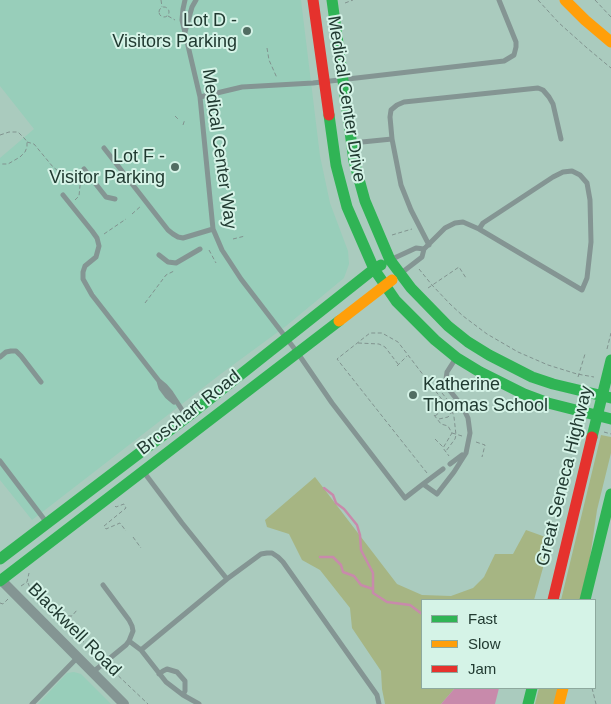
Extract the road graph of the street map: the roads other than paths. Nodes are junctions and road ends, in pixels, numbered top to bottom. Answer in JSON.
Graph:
{"nodes":[{"id":1,"x":186,"y":0,"type":"edge"},
{"id":2,"x":196,"y":0,"type":"edge"},
{"id":3,"x":313,"y":0,"type":"edge"},
{"id":4,"x":499,"y":0,"type":"edge"},
{"id":5,"x":565,"y":0,"type":"edge"},
{"id":6,"x":338,"y":2,"type":"edge"},
{"id":7,"x":185,"y":33,"type":"junction"},
{"id":8,"x":611,"y":42,"type":"edge"},
{"id":9,"x":342,"y":79,"type":"junction"},
{"id":10,"x":324,"y":82,"type":"junction"},
{"id":11,"x":200,"y":97,"type":"junction"},
{"id":12,"x":392,"y":139,"type":"junction"},
{"id":13,"x":562,"y":139,"type":"dead end"},
{"id":14,"x":352,"y":144,"type":"junction"},
{"id":15,"x":104,"y":148,"type":"dead end"},
{"id":16,"x":84,"y":169,"type":"dead end"},
{"id":17,"x":63,"y":195,"type":"dead end"},
{"id":18,"x":115,"y":198,"type":"dead end"},
{"id":19,"x":213,"y":229,"type":"junction"},
{"id":20,"x":479,"y":229,"type":"junction"},
{"id":21,"x":426,"y":247,"type":"junction"},
{"id":22,"x":200,"y":249,"type":"dead end"},
{"id":23,"x":159,"y":255,"type":"dead end"},
{"id":24,"x":390,"y":260,"type":"junction"},
{"id":25,"x":374,"y":269,"type":"junction"},
{"id":26,"x":400,"y":274,"type":"junction"},
{"id":27,"x":385,"y":285,"type":"junction"},
{"id":28,"x":287,"y":338,"type":"junction"},
{"id":29,"x":297,"y":352,"type":"junction"},
{"id":30,"x":0,"y":357,"type":"edge"},
{"id":31,"x":456,"y":358,"type":"junction"},
{"id":32,"x":611,"y":360,"type":"edge"},
{"id":33,"x":41,"y":382,"type":"dead end"},
{"id":34,"x":606,"y":397,"type":"edge"},
{"id":35,"x":184,"y":412,"type":"junction"},
{"id":36,"x":597,"y":416,"type":"junction"},
{"id":37,"x":611,"y":419,"type":"edge"},
{"id":38,"x":466,"y":453,"type":"junction"},
{"id":39,"x":0,"y":461,"type":"edge"},
{"id":40,"x":450,"y":464,"type":"dead end"},
{"id":41,"x":443,"y":469,"type":"dead end"},
{"id":42,"x":143,"y":471,"type":"junction"},
{"id":43,"x":423,"y":484,"type":"junction"},
{"id":44,"x":611,"y":494,"type":"edge"},
{"id":45,"x":47,"y":523,"type":"junction"},
{"id":46,"x":0,"y":560,"type":"edge"},
{"id":47,"x":227,"y":579,"type":"junction"},
{"id":48,"x":0,"y":580,"type":"edge"},
{"id":49,"x":103,"y":585,"type":"dead end"},
{"id":50,"x":553,"y":599,"type":"edge"},
{"id":51,"x":584,"y":599,"type":"edge"},
{"id":52,"x":129,"y":641,"type":"junction"},
{"id":53,"x":141,"y":650,"type":"junction"},
{"id":54,"x":78,"y":657,"type":"junction"},
{"id":55,"x":93,"y":672,"type":"junction"},
{"id":56,"x":159,"y":674,"type":"junction"},
{"id":57,"x":532,"y":689,"type":"edge"},
{"id":58,"x":563,"y":689,"type":"edge"},
{"id":59,"x":183,"y":695,"type":"junction"},
{"id":60,"x":32,"y":704,"type":"edge"},
{"id":61,"x":124,"y":704,"type":"edge"},
{"id":62,"x":200,"y":704,"type":"edge"},
{"id":63,"x":379,"y":704,"type":"edge"},
{"id":64,"x":528,"y":704,"type":"edge"},
{"id":65,"x":559,"y":704,"type":"edge"}],
"edges":[{"from":1,"to":7,"type":"lane","name":"Medical Center Way"},
{"from":2,"to":7,"type":"lane","name":"Medical Center Way"},
{"from":3,"to":10,"type":"street","name":"Medical Center Drive"},
{"from":4,"to":9,"type":"lane"},
{"from":5,"to":8,"type":"street"},
{"from":6,"to":9,"type":"street","name":"Medical Center Drive"},
{"from":7,"to":11,"type":"lane","name":"Medical Center Way"},
{"from":9,"to":10,"type":"lane"},
{"from":9,"to":14,"type":"street","name":"Medical Center Drive"},
{"from":10,"to":11,"type":"lane"},
{"from":10,"to":25,"type":"street","name":"Medical Center Drive"},
{"from":11,"to":19,"type":"lane","name":"Medical Center Way"},
{"from":12,"to":13,"type":"lane"},
{"from":12,"to":14,"type":"lane"},
{"from":12,"to":21,"type":"lane"},
{"from":14,"to":24,"type":"street","name":"Medical Center Drive"},
{"from":15,"to":19,"type":"lane"},
{"from":16,"to":18,"type":"lane"},
{"from":17,"to":35,"type":"lane"},
{"from":19,"to":28,"type":"lane","name":"Medical Center Way"},
{"from":20,"to":20,"type":"lane"},
{"from":20,"to":21,"type":"lane"},
{"from":21,"to":24,"type":"lane"},
{"from":21,"to":26,"type":"lane"},
{"from":22,"to":23,"type":"lane"},
{"from":24,"to":25,"type":"street","name":"Broschart Road"},
{"from":24,"to":26,"type":"street","name":"Medical Center Drive"},
{"from":25,"to":27,"type":"street","name":"Medical Center Drive"},
{"from":25,"to":28,"type":"street","name":"Broschart Road"},
{"from":26,"to":27,"type":"street","name":"Broschart Road"},
{"from":26,"to":34,"type":"street","name":"Medical Center Drive"},
{"from":27,"to":29,"type":"street","name":"Broschart Road"},
{"from":27,"to":31,"type":"street","name":"Medical Center Drive"},
{"from":28,"to":29,"type":"lane","name":"Medical Center Way"},
{"from":28,"to":35,"type":"street","name":"Broschart Road"},
{"from":29,"to":42,"type":"street","name":"Broschart Road"},
{"from":29,"to":43,"type":"lane","name":"Medical Center Way"},
{"from":30,"to":33,"type":"lane"},
{"from":31,"to":36,"type":"street","name":"Medical Center Drive"},
{"from":31,"to":38,"type":"lane"},
{"from":32,"to":34,"type":"street","name":"Great Seneca Highway"},
{"from":34,"to":36,"type":"street","name":"Great Seneca Highway"},
{"from":35,"to":45,"type":"street","name":"Broschart Road"},
{"from":36,"to":37,"type":"street","name":"Medical Center Drive"},
{"from":36,"to":50,"type":"street","name":"Great Seneca Highway"},
{"from":38,"to":40,"type":"lane"},
{"from":38,"to":43,"type":"lane"},
{"from":39,"to":45,"type":"lane"},
{"from":41,"to":43,"type":"lane"},
{"from":42,"to":47,"type":"lane"},
{"from":42,"to":48,"type":"street","name":"Broschart Road"},
{"from":44,"to":51,"type":"street"},
{"from":45,"to":46,"type":"street","name":"Broschart Road"},
{"from":47,"to":53,"type":"lane"},
{"from":47,"to":63,"type":"lane"},
{"from":48,"to":54,"type":"street","name":"Blackwell Road"},
{"from":49,"to":52,"type":"lane"},
{"from":52,"to":53,"type":"lane"},
{"from":52,"to":55,"type":"lane"},
{"from":53,"to":56,"type":"lane"},
{"from":54,"to":55,"type":"street","name":"Blackwell Road"},
{"from":54,"to":60,"type":"lane"},
{"from":55,"to":61,"type":"street","name":"Blackwell Road"},
{"from":56,"to":59,"type":"lane"},
{"from":56,"to":59,"type":"lane"},
{"from":57,"to":64,"type":"street"},
{"from":58,"to":65,"type":"street"},
{"from":59,"to":62,"type":"lane"}]}
